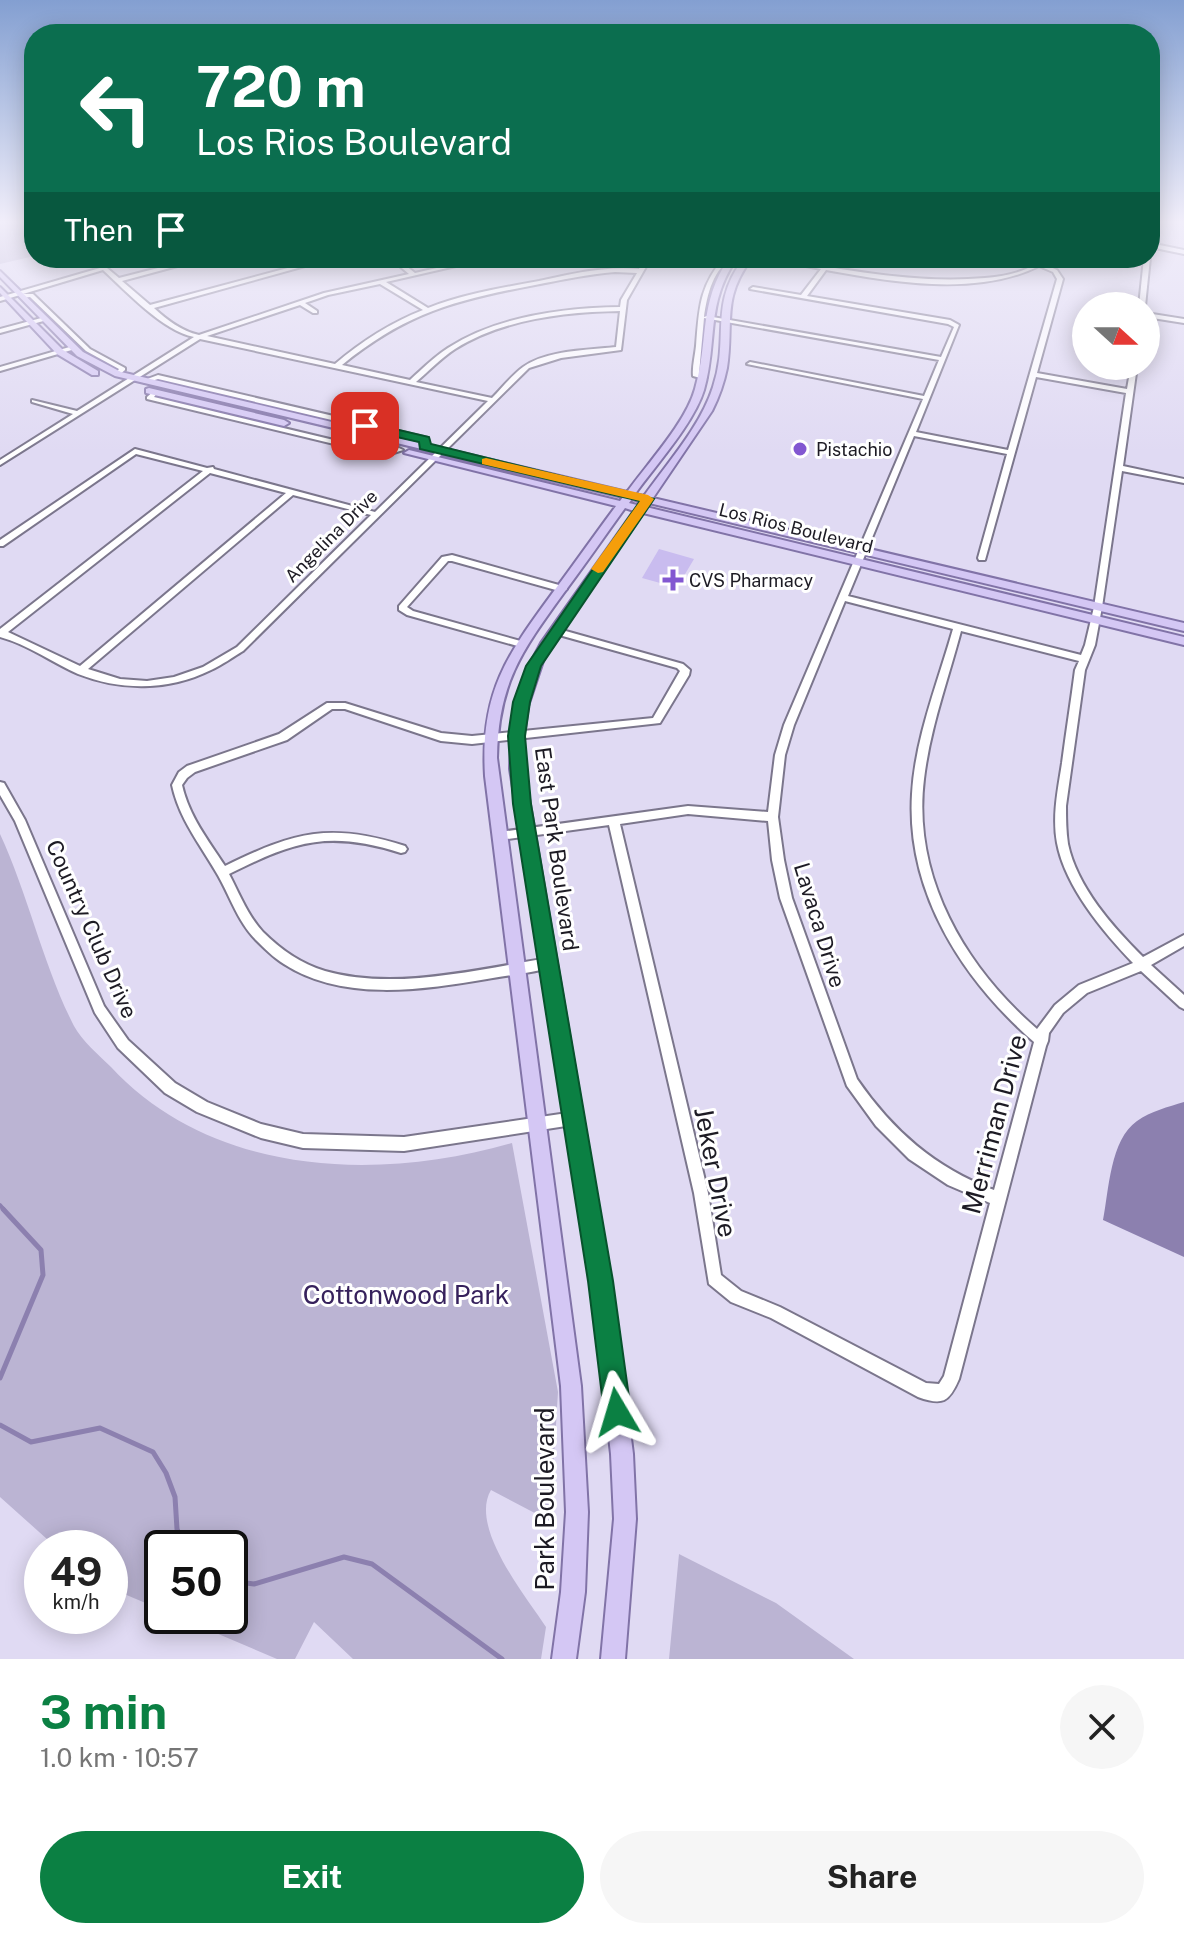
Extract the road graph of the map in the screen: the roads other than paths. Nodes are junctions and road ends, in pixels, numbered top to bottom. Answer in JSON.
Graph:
{"nodes":[{"id":1,"x":6,"y":298,"type":"edge"},
{"id":2,"x":24,"y":298,"type":"edge"},
{"id":3,"x":35,"y":298,"type":"edge"},
{"id":4,"x":141,"y":298,"type":"edge"},
{"id":5,"x":183,"y":298,"type":"edge"},
{"id":6,"x":314,"y":298,"type":"edge"},
{"id":7,"x":409,"y":298,"type":"edge"},
{"id":8,"x":462,"y":298,"type":"edge"},
{"id":9,"x":626,"y":298,"type":"edge"},
{"id":10,"x":705,"y":298,"type":"edge"},
{"id":11,"x":711,"y":298,"type":"edge"},
{"id":12,"x":726,"y":298,"type":"edge"},
{"id":13,"x":811,"y":298,"type":"edge"},
{"id":14,"x":1055,"y":298,"type":"edge"},
{"id":15,"x":300,"y":302,"type":"junction"},
{"id":16,"x":151,"y":307,"type":"junction"},
{"id":17,"x":426,"y":309,"type":"junction"},
{"id":18,"x":623,"y":309,"type":"junction"},
{"id":19,"x":315,"y":312,"type":"dead end"},
{"id":20,"x":1160,"y":317,"type":"edge"},
{"id":21,"x":707,"y":318,"type":"junction"},
{"id":22,"x":45,"y":319,"type":"junction"},
{"id":23,"x":722,"y":319,"type":"junction"},
{"id":24,"x":1184,"y":321,"type":"edge"},
{"id":25,"x":32,"y":323,"type":"junction"},
{"id":26,"x":0,"y":331,"type":"edge"},
{"id":27,"x":199,"y":337,"type":"junction"},
{"id":28,"x":73,"y":348,"type":"junction"},
{"id":29,"x":60,"y":352,"type":"junction"},
{"id":30,"x":943,"y":359,"type":"junction"},
{"id":31,"x":750,"y":364,"type":"dead end"},
{"id":32,"x":338,"y":365,"type":"junction"},
{"id":33,"x":0,"y":369,"type":"edge"},
{"id":34,"x":118,"y":374,"type":"junction"},
{"id":35,"x":1035,"y":375,"type":"junction"},
{"id":36,"x":132,"y":377,"type":"junction"},
{"id":37,"x":704,"y":377,"type":"junction"},
{"id":38,"x":1132,"y":380,"type":"edge"},
{"id":39,"x":413,"y":381,"type":"junction"},
{"id":40,"x":123,"y":384,"type":"junction"},
{"id":41,"x":1130,"y":392,"type":"junction"},
{"id":42,"x":926,"y":398,"type":"junction"},
{"id":43,"x":492,"y":400,"type":"junction"},
{"id":44,"x":34,"y":401,"type":"dead end"},
{"id":45,"x":692,"y":409,"type":"junction"},
{"id":46,"x":708,"y":411,"type":"junction"},
{"id":47,"x":77,"y":413,"type":"junction"},
{"id":48,"x":911,"y":433,"type":"junction"},
{"id":49,"x":1011,"y":453,"type":"junction"},
{"id":50,"x":437,"y":454,"type":"junction"},
{"id":51,"x":1,"y":462,"type":"edge"},
{"id":52,"x":1120,"y":468,"type":"junction"},
{"id":53,"x":210,"y":469,"type":"junction"},
{"id":54,"x":1184,"y":481,"type":"edge"},
{"id":55,"x":292,"y":492,"type":"junction"},
{"id":56,"x":627,"y":500,"type":"junction"},
{"id":57,"x":644,"y":504,"type":"junction"},
{"id":58,"x":375,"y":514,"type":"junction"},
{"id":59,"x":0,"y":544,"type":"edge"},
{"id":60,"x":860,"y":556,"type":"junction"},
{"id":61,"x":982,"y":558,"type":"dead end"},
{"id":62,"x":563,"y":589,"type":"junction"},
{"id":63,"x":581,"y":594,"type":"junction"},
{"id":64,"x":843,"y":598,"type":"junction"},
{"id":65,"x":1096,"y":613,"type":"junction"},
{"id":66,"x":958,"y":627,"type":"junction"},
{"id":67,"x":1184,"y":627,"type":"edge"},
{"id":68,"x":555,"y":631,"type":"junction"},
{"id":69,"x":1,"y":633,"type":"edge"},
{"id":70,"x":1184,"y":641,"type":"edge"},
{"id":71,"x":521,"y":644,"type":"junction"},
{"id":72,"x":1083,"y":659,"type":"junction"},
{"id":73,"x":80,"y":671,"type":"junction"},
{"id":74,"x":516,"y":736,"type":"junction"},
{"id":75,"x":490,"y":740,"type":"junction"},
{"id":76,"x":0,"y":786,"type":"edge"},
{"id":77,"x":773,"y":817,"type":"junction"},
{"id":78,"x":614,"y":822,"type":"junction"},
{"id":79,"x":529,"y":833,"type":"junction"},
{"id":80,"x":500,"y":836,"type":"junction"},
{"id":81,"x":401,"y":849,"type":"dead end"},
{"id":82,"x":222,"y":872,"type":"junction"},
{"id":83,"x":1184,"y":940,"type":"edge"},
{"id":84,"x":549,"y":963,"type":"junction"},
{"id":85,"x":1141,"y":965,"type":"junction"},
{"id":86,"x":517,"y":967,"type":"junction"},
{"id":87,"x":1184,"y":1003,"type":"edge"},
{"id":88,"x":1042,"y":1041,"type":"junction"},
{"id":89,"x":574,"y":1119,"type":"junction"},
{"id":90,"x":537,"y":1124,"type":"junction"},
{"id":91,"x":998,"y":1199,"type":"junction"},
{"id":92,"x":943,"y":1393,"type":"joint"},
{"id":93,"x":614,"y":1649,"type":"edge"},
{"id":94,"x":564,"y":1659,"type":"edge"}],
"edges":[{"from":1,"to":25,"type":"main road","name":"Los Rios Boulevard"},
{"from":2,"to":22,"type":"main road","name":"Los Rios Boulevard"},
{"from":3,"to":34,"type":"street","name":"Los Rios Boulevard"},
{"from":4,"to":16,"type":"street"},
{"from":5,"to":16,"type":"street"},
{"from":6,"to":15,"type":"street"},
{"from":7,"to":17,"type":"street"},
{"from":8,"to":17,"type":"street"},
{"from":9,"to":18,"type":"street"},
{"from":10,"to":37,"type":"street"},
{"from":11,"to":21,"type":"main road"},
{"from":12,"to":23,"type":"main road","name":"East Park Boulevard"},
{"from":13,"to":30,"type":"street","name":"Lavaca Drive"},
{"from":14,"to":35,"type":"street"},
{"from":15,"to":19,"type":"street"},
{"from":15,"to":27,"type":"street"},
{"from":16,"to":27,"type":"street"},
{"from":17,"to":32,"type":"street"},
{"from":18,"to":39,"type":"street"},
{"from":18,"to":43,"type":"street","name":"Angelina Drive"},
{"from":20,"to":24,"type":"street"},
{"from":21,"to":23,"type":"street"},
{"from":21,"to":37,"type":"main road"},
{"from":22,"to":25,"type":"street"},
{"from":22,"to":28,"type":"main road","name":"Los Rios Boulevard"},
{"from":23,"to":30,"type":"street"},
{"from":23,"to":46,"type":"main road","name":"East Park Boulevard"},
{"from":25,"to":26,"type":"street"},
{"from":25,"to":29,"type":"main road","name":"Los Rios Boulevard"},
{"from":27,"to":32,"type":"street"},
{"from":27,"to":36,"type":"street"},
{"from":28,"to":29,"type":"street"},
{"from":28,"to":34,"type":"main road","name":"Los Rios Boulevard"},
{"from":29,"to":33,"type":"street"},
{"from":29,"to":40,"type":"main road","name":"Los Rios Boulevard"},
{"from":30,"to":42,"type":"street","name":"Lavaca Drive"},
{"from":31,"to":42,"type":"street"},
{"from":32,"to":39,"type":"street"},
{"from":34,"to":36,"type":"main road","name":"Los Rios Boulevard"},
{"from":35,"to":41,"type":"street"},
{"from":35,"to":49,"type":"street"},
{"from":36,"to":40,"type":"street"},
{"from":36,"to":50,"type":"main road","name":"Los Rios Boulevard"},
{"from":37,"to":45,"type":"main road"},
{"from":38,"to":41,"type":"street"},
{"from":39,"to":43,"type":"street"},
{"from":40,"to":47,"type":"street"},
{"from":40,"to":50,"type":"main road","name":"Los Rios Boulevard"},
{"from":41,"to":52,"type":"street"},
{"from":42,"to":48,"type":"street","name":"Lavaca Drive"},
{"from":43,"to":50,"type":"street","name":"Angelina Drive"},
{"from":44,"to":47,"type":"street"},
{"from":45,"to":46,"type":"main road"},
{"from":45,"to":56,"type":"main road"},
{"from":46,"to":57,"type":"main road","name":"East Park Boulevard"},
{"from":47,"to":51,"type":"street"},
{"from":48,"to":49,"type":"street"},
{"from":48,"to":60,"type":"street","name":"Lavaca Drive"},
{"from":49,"to":61,"type":"street"},
{"from":50,"to":56,"type":"main road","name":"Los Rios Boulevard"},
{"from":50,"to":58,"type":"street","name":"Angelina Drive"},
{"from":52,"to":54,"type":"street"},
{"from":52,"to":65,"type":"street"},
{"from":53,"to":55,"type":"street"},
{"from":53,"to":59,"type":"street"},
{"from":53,"to":69,"type":"street"},
{"from":55,"to":58,"type":"street"},
{"from":55,"to":73,"type":"street"},
{"from":56,"to":57,"type":"main road","name":"Los Rios Boulevard"},
{"from":56,"to":62,"type":"main road"},
{"from":57,"to":60,"type":"main road","name":"Los Rios Boulevard"},
{"from":57,"to":63,"type":"main road","name":"East Park Boulevard"},
{"from":58,"to":73,"type":"street","name":"Angelina Drive"},
{"from":60,"to":64,"type":"street","name":"Lavaca Drive"},
{"from":60,"to":65,"type":"main road","name":"Los Rios Boulevard"},
{"from":62,"to":63,"type":"main road"},
{"from":62,"to":71,"type":"main road"},
{"from":62,"to":71,"type":"street"},
{"from":63,"to":68,"type":"main road","name":"East Park Boulevard"},
{"from":64,"to":66,"type":"street"},
{"from":64,"to":77,"type":"street","name":"Lavaca Drive"},
{"from":65,"to":67,"type":"main road","name":"Los Rios Boulevard"},
{"from":65,"to":70,"type":"main road","name":"Los Rios Boulevard"},
{"from":65,"to":72,"type":"street"},
{"from":66,"to":72,"type":"street"},
{"from":66,"to":88,"type":"street"},
{"from":68,"to":74,"type":"main road","name":"East Park Boulevard"},
{"from":68,"to":74,"type":"street"},
{"from":69,"to":73,"type":"street","name":"Angelina Drive"},
{"from":71,"to":75,"type":"main road"},
{"from":72,"to":85,"type":"street"},
{"from":74,"to":75,"type":"street"},
{"from":74,"to":79,"type":"main road","name":"East Park Boulevard"},
{"from":75,"to":80,"type":"main road"},
{"from":75,"to":82,"type":"street"},
{"from":76,"to":90,"type":"street","name":"Country Club Drive"},
{"from":77,"to":78,"type":"street"},
{"from":77,"to":91,"type":"street","name":"Lavaca Drive"},
{"from":78,"to":79,"type":"street"},
{"from":78,"to":92,"type":"street","name":"Jeker Drive"},
{"from":79,"to":80,"type":"street"},
{"from":79,"to":84,"type":"main road","name":"East Park Boulevard"},
{"from":80,"to":86,"type":"main road"},
{"from":81,"to":82,"type":"street"},
{"from":82,"to":86,"type":"street"},
{"from":83,"to":85,"type":"street","name":"Merriman Drive"},
{"from":84,"to":86,"type":"street"},
{"from":84,"to":89,"type":"main road","name":"East Park Boulevard"},
{"from":85,"to":87,"type":"street"},
{"from":85,"to":88,"type":"street","name":"Merriman Drive"},
{"from":86,"to":90,"type":"main road"},
{"from":88,"to":91,"type":"street","name":"Merriman Drive"},
{"from":89,"to":90,"type":"street","name":"Country Club Drive"},
{"from":89,"to":93,"type":"main road","name":"East Park Boulevard"},
{"from":90,"to":94,"type":"main road","name":"Park Boulevard"},
{"from":91,"to":92,"type":"street","name":"Merriman Drive"}]}
